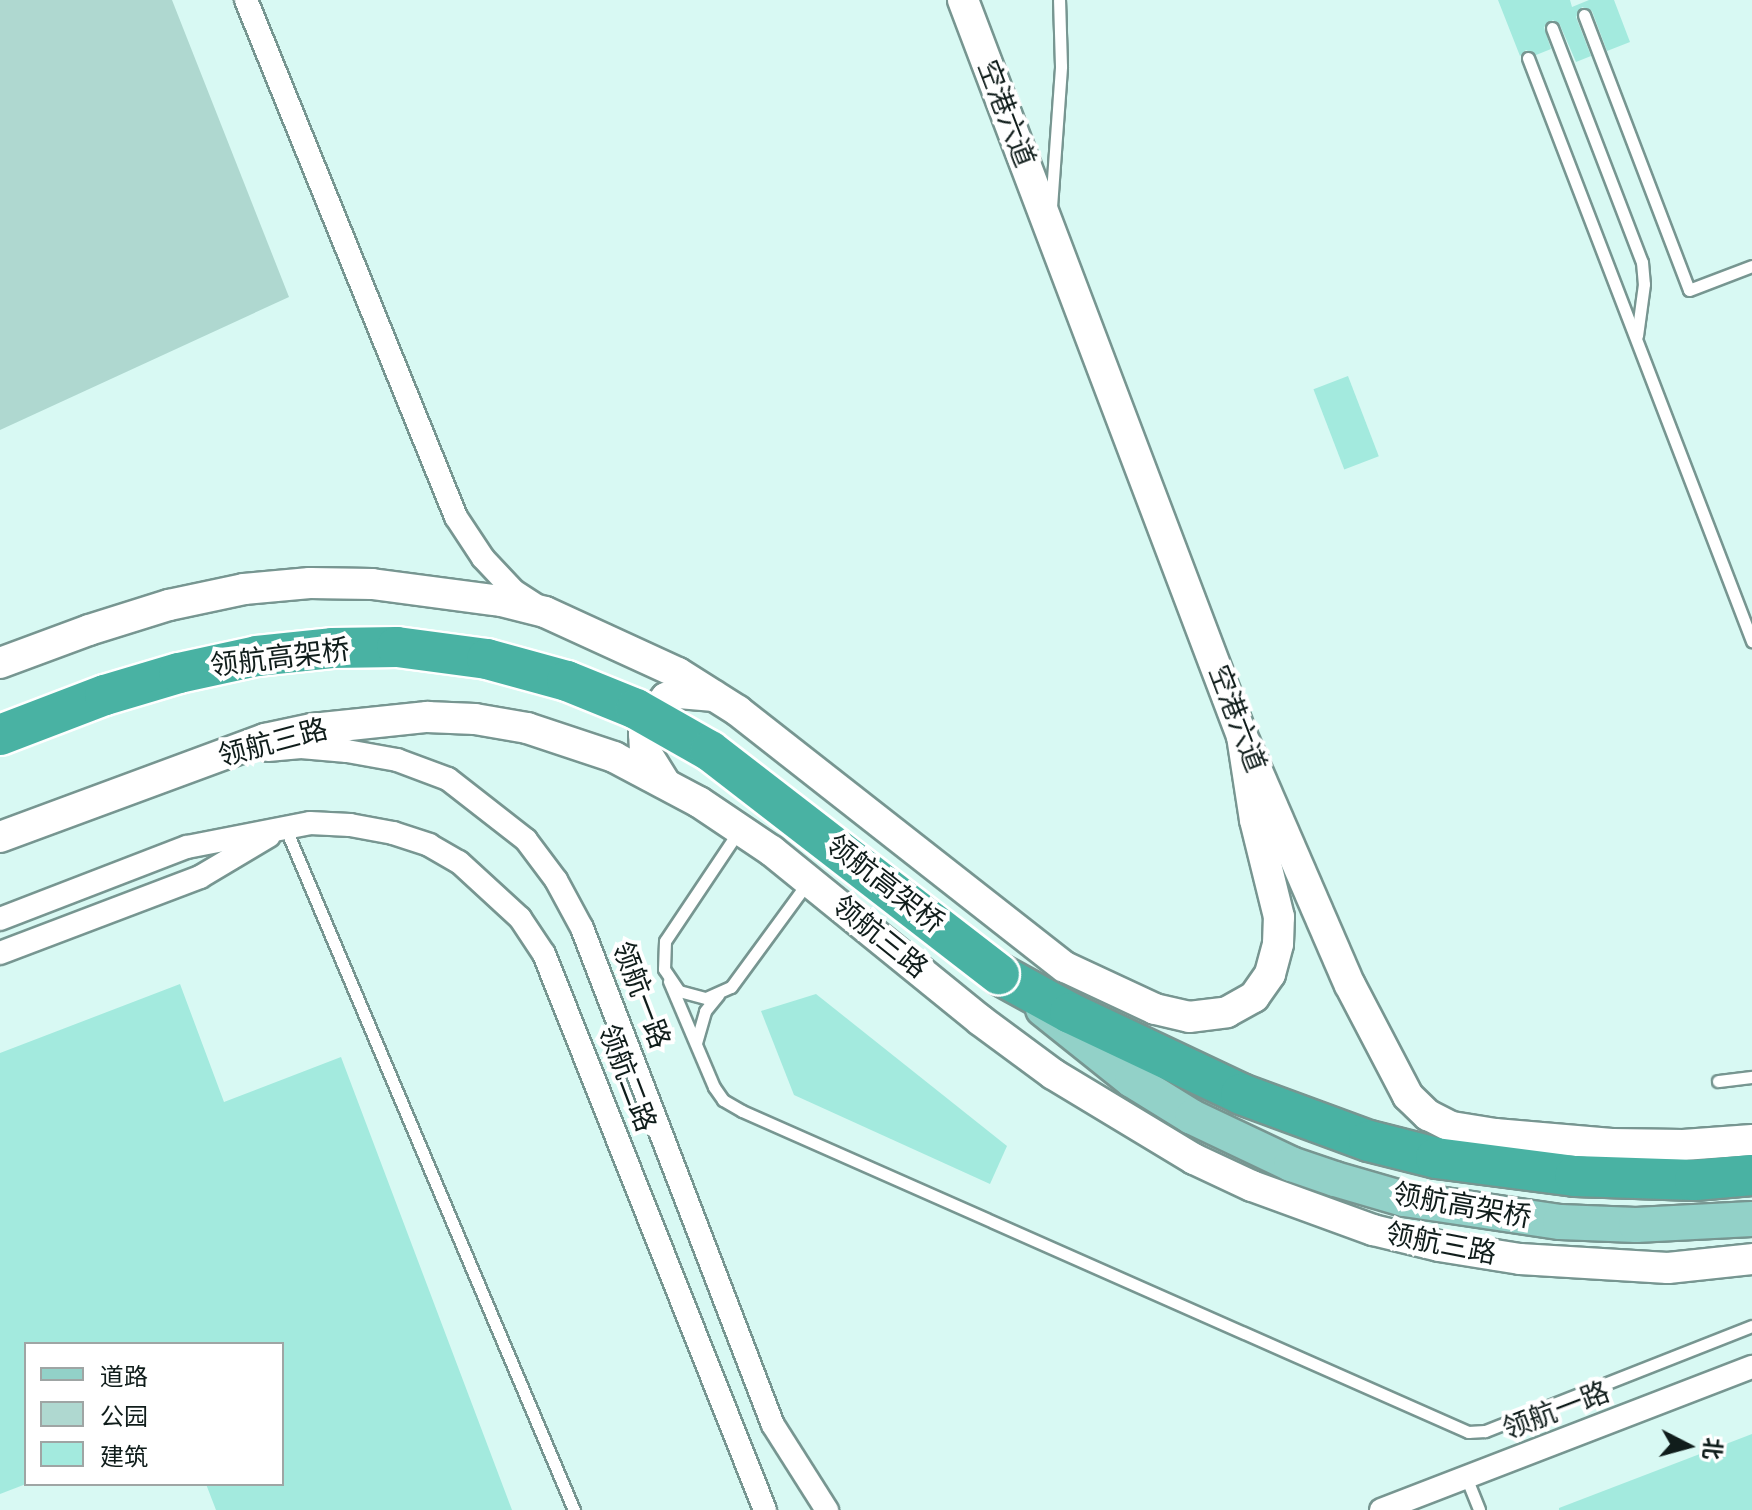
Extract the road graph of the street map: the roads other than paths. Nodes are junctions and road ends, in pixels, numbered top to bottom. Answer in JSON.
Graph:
{"nodes":[{"id":1,"x":246,"y":0,"type":"edge"},
{"id":2,"x":963,"y":0,"type":"edge"},
{"id":3,"x":1059,"y":0,"type":"edge"},
{"id":4,"x":1584,"y":15,"type":"dead end"},
{"id":5,"x":1552,"y":28,"type":"dead end"},
{"id":6,"x":1528,"y":58,"type":"dead end"},
{"id":7,"x":1049,"y":226,"type":"junction"},
{"id":8,"x":1752,"y":266,"type":"edge"},
{"id":9,"x":1638,"y":345,"type":"junction"},
{"id":10,"x":545,"y":612,"type":"junction"},
{"id":11,"x":1752,"y":641,"type":"edge"},
{"id":12,"x":0,"y":663,"type":"edge"},
{"id":13,"x":715,"y":696,"type":"junction"},
{"id":14,"x":0,"y":735,"type":"edge"},
{"id":15,"x":1242,"y":736,"type":"junction"},
{"id":16,"x":193,"y":766,"type":"junction"},
{"id":17,"x":665,"y":783,"type":"junction"},
{"id":18,"x":285,"y":826,"type":"junction"},
{"id":19,"x":740,"y":828,"type":"junction"},
{"id":20,"x":0,"y":837,"type":"edge"},
{"id":21,"x":809,"y":880,"type":"junction"},
{"id":22,"x":988,"y":910,"type":"junction"},
{"id":23,"x":0,"y":919,"type":"edge"},
{"id":24,"x":1016,"y":932,"type":"junction"},
{"id":25,"x":0,"y":953,"type":"edge"},
{"id":26,"x":999,"y":974,"type":"junction"},
{"id":27,"x":669,"y":981,"type":"junction"},
{"id":28,"x":938,"y":984,"type":"junction"},
{"id":29,"x":719,"y":994,"type":"junction"},
{"id":30,"x":965,"y":1007,"type":"junction"},
{"id":31,"x":695,"y":1044,"type":"junction"},
{"id":32,"x":1752,"y":1077,"type":"edge"},
{"id":33,"x":1718,"y":1081,"type":"dead end"},
{"id":34,"x":1752,"y":1140,"type":"edge"},
{"id":35,"x":1752,"y":1175,"type":"edge"},
{"id":36,"x":1752,"y":1219,"type":"edge"},
{"id":37,"x":1752,"y":1259,"type":"edge"},
{"id":38,"x":1752,"y":1326,"type":"edge"},
{"id":39,"x":1752,"y":1367,"type":"edge"},
{"id":40,"x":1466,"y":1477,"type":"junction"},
{"id":41,"x":574,"y":1510,"type":"edge"},
{"id":42,"x":765,"y":1510,"type":"edge"},
{"id":43,"x":827,"y":1510,"type":"edge"},
{"id":44,"x":1381,"y":1510,"type":"edge"},
{"id":45,"x":1479,"y":1510,"type":"edge"}],
"edges":[{"from":1,"to":10,"type":"street"},
{"from":2,"to":7,"type":"street","name":"空港六道"},
{"from":3,"to":7,"type":"lane"},
{"from":4,"to":8,"type":"lane"},
{"from":5,"to":9,"type":"lane"},
{"from":6,"to":9,"type":"lane"},
{"from":7,"to":15,"type":"street","name":"空港六道"},
{"from":9,"to":11,"type":"lane"},
{"from":10,"to":12,"type":"street"},
{"from":10,"to":13,"type":"street"},
{"from":13,"to":17,"type":"street"},
{"from":13,"to":22,"type":"street"},
{"from":14,"to":26,"type":"highway","name":"领航高架桥","bridge":true},
{"from":15,"to":24,"type":"street"},
{"from":15,"to":34,"type":"street","name":"空港六道"},
{"from":16,"to":17,"type":"street","name":"领航三路"},
{"from":16,"to":20,"type":"street","name":"领航三路"},
{"from":16,"to":43,"type":"street","name":"领航一路"},
{"from":17,"to":19,"type":"street","name":"领航三路"},
{"from":18,"to":23,"type":"street","name":"领航二路"},
{"from":18,"to":25,"type":"street"},
{"from":18,"to":41,"type":"lane"},
{"from":18,"to":42,"type":"street","name":"领航二路"},
{"from":19,"to":21,"type":"street","name":"领航三路"},
{"from":19,"to":27,"type":"lane"},
{"from":21,"to":28,"type":"street","name":"领航三路"},
{"from":21,"to":29,"type":"lane"},
{"from":22,"to":24,"type":"street"},
{"from":22,"to":28,"type":"street"},
{"from":24,"to":30,"type":"street"},
{"from":26,"to":35,"type":"highway"},
{"from":26,"to":36,"type":"main road","name":"领航高架桥"},
{"from":27,"to":29,"type":"lane"},
{"from":27,"to":31,"type":"lane"},
{"from":28,"to":30,"type":"street","name":"领航三路"},
{"from":29,"to":31,"type":"lane"},
{"from":30,"to":37,"type":"street","name":"领航三路"},
{"from":31,"to":38,"type":"lane"},
{"from":32,"to":33,"type":"lane"},
{"from":39,"to":40,"type":"street","name":"领航一路"},
{"from":40,"to":44,"type":"street","name":"领航一路"},
{"from":40,"to":45,"type":"lane"}]}
